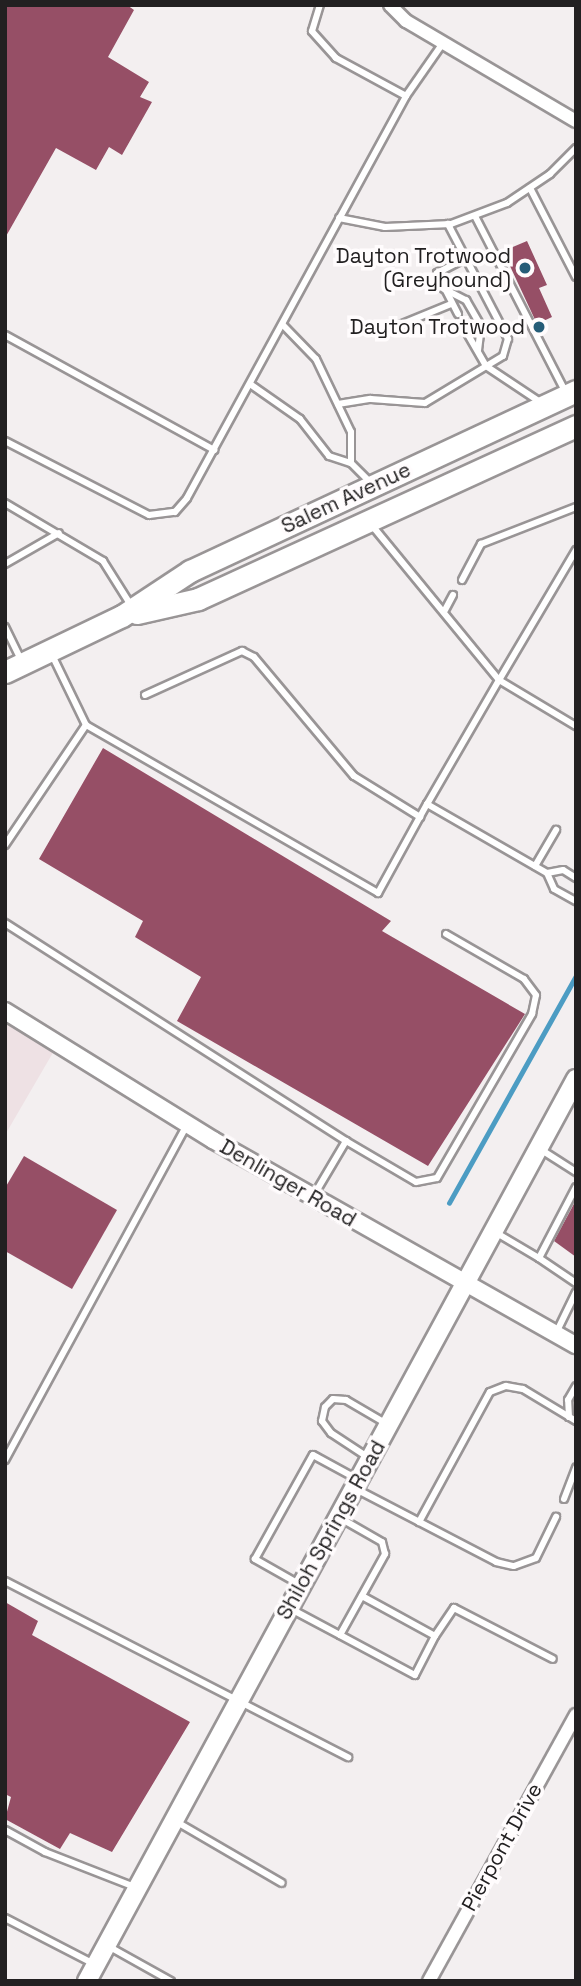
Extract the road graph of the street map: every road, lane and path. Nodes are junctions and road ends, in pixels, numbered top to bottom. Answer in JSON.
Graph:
{"nodes":[{"id":1,"x":320,"y":5,"type":"edge"},
{"id":2,"x":390,"y":5,"type":"edge"},
{"id":3,"x":443,"y":43,"type":"junction"},
{"id":4,"x":406,"y":96,"type":"junction"},
{"id":5,"x":576,"y":121,"type":"edge"},
{"id":6,"x":576,"y":148,"type":"edge"},
{"id":7,"x":530,"y":188,"type":"junction"},
{"id":8,"x":475,"y":216,"type":"junction"},
{"id":9,"x":339,"y":218,"type":"junction"},
{"id":10,"x":447,"y":224,"type":"junction"},
{"id":11,"x":465,"y":259,"type":"junction"},
{"id":12,"x":576,"y":277,"type":"edge"},
{"id":13,"x":444,"y":289,"type":"junction"},
{"id":14,"x":451,"y":304,"type":"junction"},
{"id":15,"x":458,"y":314,"type":"dead end"},
{"id":16,"x":283,"y":325,"type":"junction"},
{"id":17,"x":390,"y":329,"type":"dead end"},
{"id":18,"x":467,"y":333,"type":"dead end"},
{"id":19,"x":5,"y":335,"type":"edge"},
{"id":20,"x":478,"y":352,"type":"junction"},
{"id":21,"x":486,"y":366,"type":"junction"},
{"id":22,"x":250,"y":384,"type":"junction"},
{"id":23,"x":571,"y":393,"type":"edge"},
{"id":24,"x":338,"y":404,"type":"junction"},
{"id":25,"x":545,"y":405,"type":"junction"},
{"id":26,"x":576,"y":426,"type":"edge"},
{"id":27,"x":5,"y":441,"type":"edge"},
{"id":28,"x":214,"y":450,"type":"junction"},
{"id":29,"x":351,"y":463,"type":"junction"},
{"id":30,"x":373,"y":486,"type":"junction"},
{"id":31,"x":5,"y":503,"type":"edge"},
{"id":32,"x":576,"y":507,"type":"edge"},
{"id":33,"x":368,"y":521,"type":"junction"},
{"id":34,"x":59,"y":533,"type":"junction"},
{"id":35,"x":576,"y":550,"type":"edge"},
{"id":36,"x":5,"y":564,"type":"edge"},
{"id":37,"x":462,"y":580,"type":"dead end"},
{"id":38,"x":210,"y":593,"type":"junction"},
{"id":39,"x":453,"y":595,"type":"dead end"},
{"id":40,"x":445,"y":610,"type":"junction"},
{"id":41,"x":127,"y":613,"type":"junction"},
{"id":42,"x":5,"y":627,"type":"edge"},
{"id":43,"x":50,"y":651,"type":"junction"},
{"id":44,"x":14,"y":668,"type":"edge"},
{"id":45,"x":499,"y":681,"type":"junction"},
{"id":46,"x":145,"y":695,"type":"dead end"},
{"id":47,"x":86,"y":725,"type":"junction"},
{"id":48,"x":576,"y":726,"type":"edge"},
{"id":49,"x":427,"y":804,"type":"junction"},
{"id":50,"x":420,"y":817,"type":"junction"},
{"id":51,"x":556,"y":830,"type":"dead end"},
{"id":52,"x":5,"y":845,"type":"edge"},
{"id":53,"x":535,"y":866,"type":"junction"},
{"id":54,"x":547,"y":873,"type":"junction"},
{"id":55,"x":576,"y":878,"type":"edge"},
{"id":56,"x":576,"y":901,"type":"edge"},
{"id":57,"x":5,"y":923,"type":"edge"},
{"id":58,"x":446,"y":934,"type":"dead end"},
{"id":59,"x":5,"y":1011,"type":"edge"},
{"id":60,"x":576,"y":1079,"type":"edge"},
{"id":61,"x":571,"y":1099,"type":"edge"},
{"id":62,"x":188,"y":1122,"type":"junction"},
{"id":63,"x":346,"y":1140,"type":"junction"},
{"id":64,"x":538,"y":1149,"type":"junction"},
{"id":65,"x":576,"y":1172,"type":"edge"},
{"id":66,"x":576,"y":1187,"type":"edge"},
{"id":67,"x":313,"y":1197,"type":"junction"},
{"id":68,"x":493,"y":1231,"type":"junction"},
{"id":69,"x":540,"y":1258,"type":"junction"},
{"id":70,"x":466,"y":1282,"type":"junction"},
{"id":71,"x":576,"y":1283,"type":"edge"},
{"id":72,"x":576,"y":1292,"type":"edge"},
{"id":73,"x":556,"y":1333,"type":"junction"},
{"id":74,"x":576,"y":1345,"type":"edge"},
{"id":75,"x":576,"y":1385,"type":"edge"},
{"id":76,"x":574,"y":1417,"type":"edge"},
{"id":77,"x":388,"y":1425,"type":"junction"},
{"id":78,"x":370,"y":1459,"type":"junction"},
{"id":79,"x":5,"y":1460,"type":"edge"},
{"id":80,"x":576,"y":1466,"type":"edge"},
{"id":81,"x":356,"y":1484,"type":"junction"},
{"id":82,"x":564,"y":1499,"type":"dead end"},
{"id":83,"x":338,"y":1517,"type":"junction"},
{"id":84,"x":556,"y":1517,"type":"dead end"},
{"id":85,"x":419,"y":1522,"type":"junction"},
{"id":86,"x":5,"y":1581,"type":"edge"},
{"id":87,"x":301,"y":1585,"type":"junction"},
{"id":88,"x":362,"y":1595,"type":"junction"},
{"id":89,"x":288,"y":1608,"type":"junction"},
{"id":90,"x":340,"y":1635,"type":"junction"},
{"id":91,"x":435,"y":1636,"type":"junction"},
{"id":92,"x":553,"y":1659,"type":"dead end"},
{"id":93,"x":238,"y":1701,"type":"junction"},
{"id":94,"x":576,"y":1715,"type":"edge"},
{"id":95,"x":348,"y":1757,"type":"dead end"},
{"id":96,"x":173,"y":1820,"type":"junction"},
{"id":97,"x":5,"y":1830,"type":"edge"},
{"id":98,"x":282,"y":1883,"type":"dead end"},
{"id":99,"x":137,"y":1888,"type":"junction"},
{"id":100,"x":5,"y":1918,"type":"edge"},
{"id":101,"x":106,"y":1945,"type":"junction"},
{"id":102,"x":96,"y":1964,"type":"junction"},
{"id":103,"x":87,"y":1981,"type":"edge"},
{"id":104,"x":171,"y":1981,"type":"edge"},
{"id":105,"x":429,"y":1981,"type":"edge"}],
"edges":[{"from":1,"to":4,"type":"lane"},
{"from":2,"to":3,"type":"street"},
{"from":3,"to":4,"type":"lane"},
{"from":3,"to":5,"type":"street"},
{"from":4,"to":9,"type":"lane"},
{"from":6,"to":7,"type":"lane"},
{"from":7,"to":8,"type":"lane"},
{"from":7,"to":12,"type":"lane"},
{"from":8,"to":10,"type":"lane"},
{"from":8,"to":23,"type":"lane"},
{"from":9,"to":10,"type":"lane"},
{"from":9,"to":16,"type":"lane"},
{"from":10,"to":11,"type":"lane"},
{"from":11,"to":13,"type":"lane"},
{"from":11,"to":21,"type":"lane"},
{"from":13,"to":14,"type":"lane"},
{"from":13,"to":20,"type":"lane"},
{"from":14,"to":15,"type":"lane"},
{"from":14,"to":17,"type":"lane"},
{"from":16,"to":22,"type":"lane"},
{"from":16,"to":24,"type":"lane"},
{"from":18,"to":20,"type":"lane"},
{"from":19,"to":28,"type":"lane"},
{"from":20,"to":21,"type":"lane"},
{"from":21,"to":24,"type":"lane"},
{"from":21,"to":25,"type":"lane"},
{"from":22,"to":28,"type":"lane"},
{"from":22,"to":29,"type":"lane"},
{"from":23,"to":25,"type":"main road","name":"Salem Avenue"},
{"from":24,"to":29,"type":"lane"},
{"from":25,"to":30,"type":"main road","name":"Salem Avenue"},
{"from":26,"to":33,"type":"main road","name":"Salem Avenue"},
{"from":27,"to":28,"type":"lane"},
{"from":29,"to":30,"type":"lane"},
{"from":30,"to":38,"type":"main road"},
{"from":30,"to":41,"type":"main road","name":"Salem Avenue"},
{"from":31,"to":34,"type":"lane"},
{"from":32,"to":37,"type":"lane"},
{"from":33,"to":38,"type":"main road","name":"Salem Avenue"},
{"from":33,"to":40,"type":"lane"},
{"from":34,"to":36,"type":"lane"},
{"from":34,"to":41,"type":"lane"},
{"from":35,"to":45,"type":"lane"},
{"from":38,"to":41,"type":"main road","name":"Salem Avenue"},
{"from":39,"to":40,"type":"lane"},
{"from":40,"to":45,"type":"lane"},
{"from":41,"to":43,"type":"main road","name":"Salem Avenue"},
{"from":42,"to":44,"type":"lane"},
{"from":43,"to":44,"type":"main road","name":"Salem Avenue"},
{"from":43,"to":47,"type":"lane"},
{"from":45,"to":48,"type":"lane"},
{"from":45,"to":49,"type":"lane"},
{"from":46,"to":50,"type":"lane"},
{"from":47,"to":50,"type":"lane"},
{"from":47,"to":52,"type":"lane"},
{"from":49,"to":50,"type":"lane"},
{"from":49,"to":53,"type":"lane"},
{"from":51,"to":53,"type":"lane"},
{"from":53,"to":54,"type":"lane"},
{"from":54,"to":55,"type":"lane"},
{"from":54,"to":56,"type":"lane"},
{"from":57,"to":63,"type":"lane"},
{"from":58,"to":63,"type":"lane"},
{"from":59,"to":62,"type":"street","name":"Denlinger Road"},
{"from":60,"to":61,"type":"main road","name":"Shiloh Springs Road"},
{"from":61,"to":64,"type":"main road","name":"Shiloh Springs Road"},
{"from":62,"to":67,"type":"street","name":"Denlinger Road"},
{"from":62,"to":79,"type":"lane"},
{"from":63,"to":67,"type":"lane"},
{"from":64,"to":65,"type":"lane"},
{"from":64,"to":68,"type":"main road","name":"Shiloh Springs Road"},
{"from":66,"to":69,"type":"lane"},
{"from":67,"to":70,"type":"street","name":"Denlinger Road"},
{"from":68,"to":69,"type":"lane"},
{"from":68,"to":70,"type":"main road","name":"Shiloh Springs Road"},
{"from":69,"to":71,"type":"lane"},
{"from":70,"to":73,"type":"street","name":"Denlinger Road"},
{"from":70,"to":77,"type":"main road","name":"Shiloh Springs Road"},
{"from":72,"to":73,"type":"lane"},
{"from":73,"to":74,"type":"street","name":"Denlinger Road"},
{"from":75,"to":76,"type":"lane"},
{"from":76,"to":85,"type":"lane"},
{"from":77,"to":78,"type":"main road","name":"Shiloh Springs Road"},
{"from":77,"to":78,"type":"lane"},
{"from":78,"to":81,"type":"main road","name":"Shiloh Springs Road"},
{"from":80,"to":82,"type":"lane"},
{"from":81,"to":83,"type":"main road","name":"Shiloh Springs Road"},
{"from":81,"to":85,"type":"lane"},
{"from":81,"to":87,"type":"lane"},
{"from":83,"to":87,"type":"main road","name":"Shiloh Springs Road"},
{"from":83,"to":88,"type":"lane"},
{"from":84,"to":85,"type":"lane"},
{"from":86,"to":93,"type":"lane"},
{"from":87,"to":89,"type":"main road","name":"Shiloh Springs Road"},
{"from":88,"to":90,"type":"lane"},
{"from":88,"to":91,"type":"lane"},
{"from":89,"to":90,"type":"lane"},
{"from":89,"to":93,"type":"main road","name":"Shiloh Springs Road"},
{"from":90,"to":91,"type":"lane"},
{"from":91,"to":92,"type":"lane"},
{"from":93,"to":95,"type":"lane"},
{"from":93,"to":96,"type":"main road","name":"Shiloh Springs Road"},
{"from":94,"to":105,"type":"street","name":"Pierpont Drive"},
{"from":96,"to":98,"type":"lane"},
{"from":96,"to":99,"type":"main road","name":"Shiloh Springs Road"},
{"from":97,"to":99,"type":"lane"},
{"from":99,"to":101,"type":"main road","name":"Shiloh Springs Road"},
{"from":100,"to":102,"type":"lane"},
{"from":101,"to":102,"type":"main road","name":"Shiloh Springs Road"},
{"from":101,"to":104,"type":"lane"},
{"from":102,"to":103,"type":"main road","name":"Shiloh Springs Road"}]}
